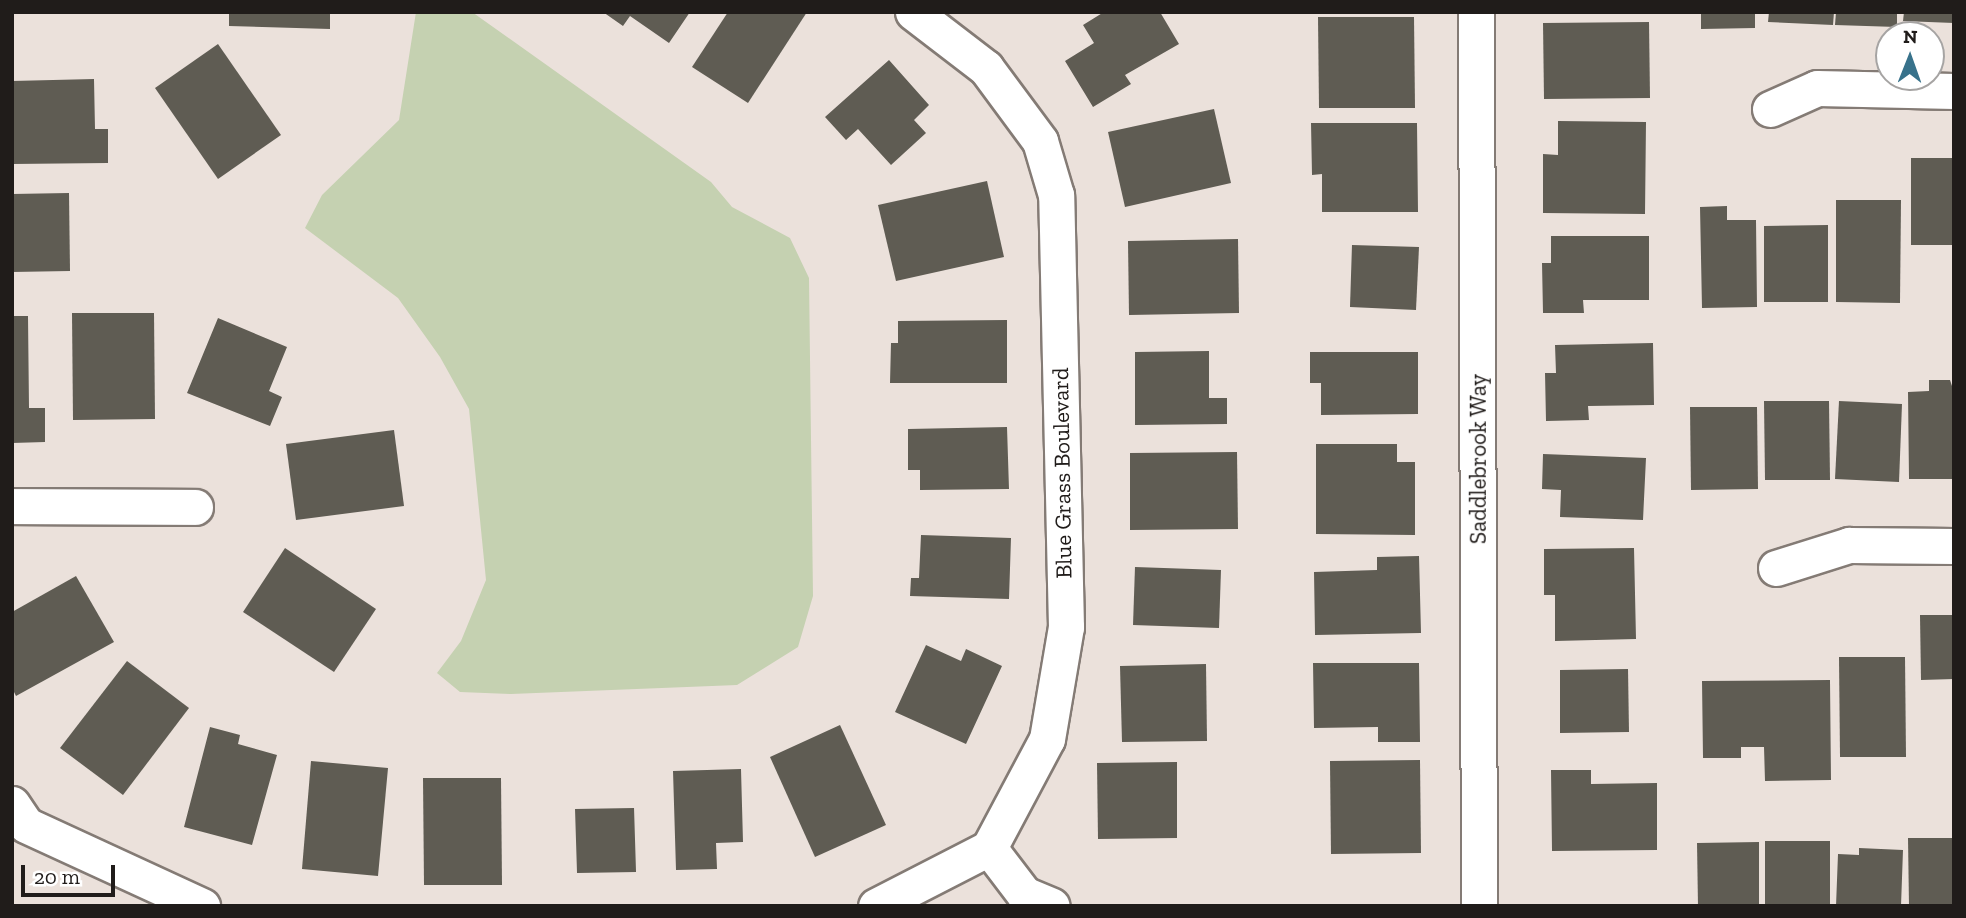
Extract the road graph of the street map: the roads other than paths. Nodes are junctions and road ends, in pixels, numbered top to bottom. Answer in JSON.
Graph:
{"nodes":[{"id":1,"x":913,"y":12,"type":"edge"},
{"id":2,"x":1476,"y":12,"type":"edge"},
{"id":3,"x":1954,"y":91,"type":"edge"},
{"id":4,"x":1770,"y":109,"type":"dead end"},
{"id":5,"x":12,"y":506,"type":"edge"},
{"id":6,"x":195,"y":507,"type":"dead end"},
{"id":7,"x":1954,"y":546,"type":"edge"},
{"id":8,"x":1776,"y":569,"type":"dead end"},
{"id":9,"x":12,"y":804,"type":"edge"},
{"id":10,"x":989,"y":848,"type":"junction"},
{"id":11,"x":202,"y":906,"type":"edge"},
{"id":12,"x":876,"y":906,"type":"edge"},
{"id":13,"x":1052,"y":906,"type":"edge"},
{"id":14,"x":1479,"y":906,"type":"edge"}],
"edges":[{"from":1,"to":10,"type":"street","name":"Blue Grass Boulevard"},
{"from":2,"to":14,"type":"street","name":"Saddlebrook Way"},
{"from":3,"to":4,"type":"street"},
{"from":5,"to":6,"type":"street"},
{"from":7,"to":8,"type":"street"},
{"from":9,"to":11,"type":"street"},
{"from":10,"to":12,"type":"street"},
{"from":10,"to":13,"type":"street"}]}
